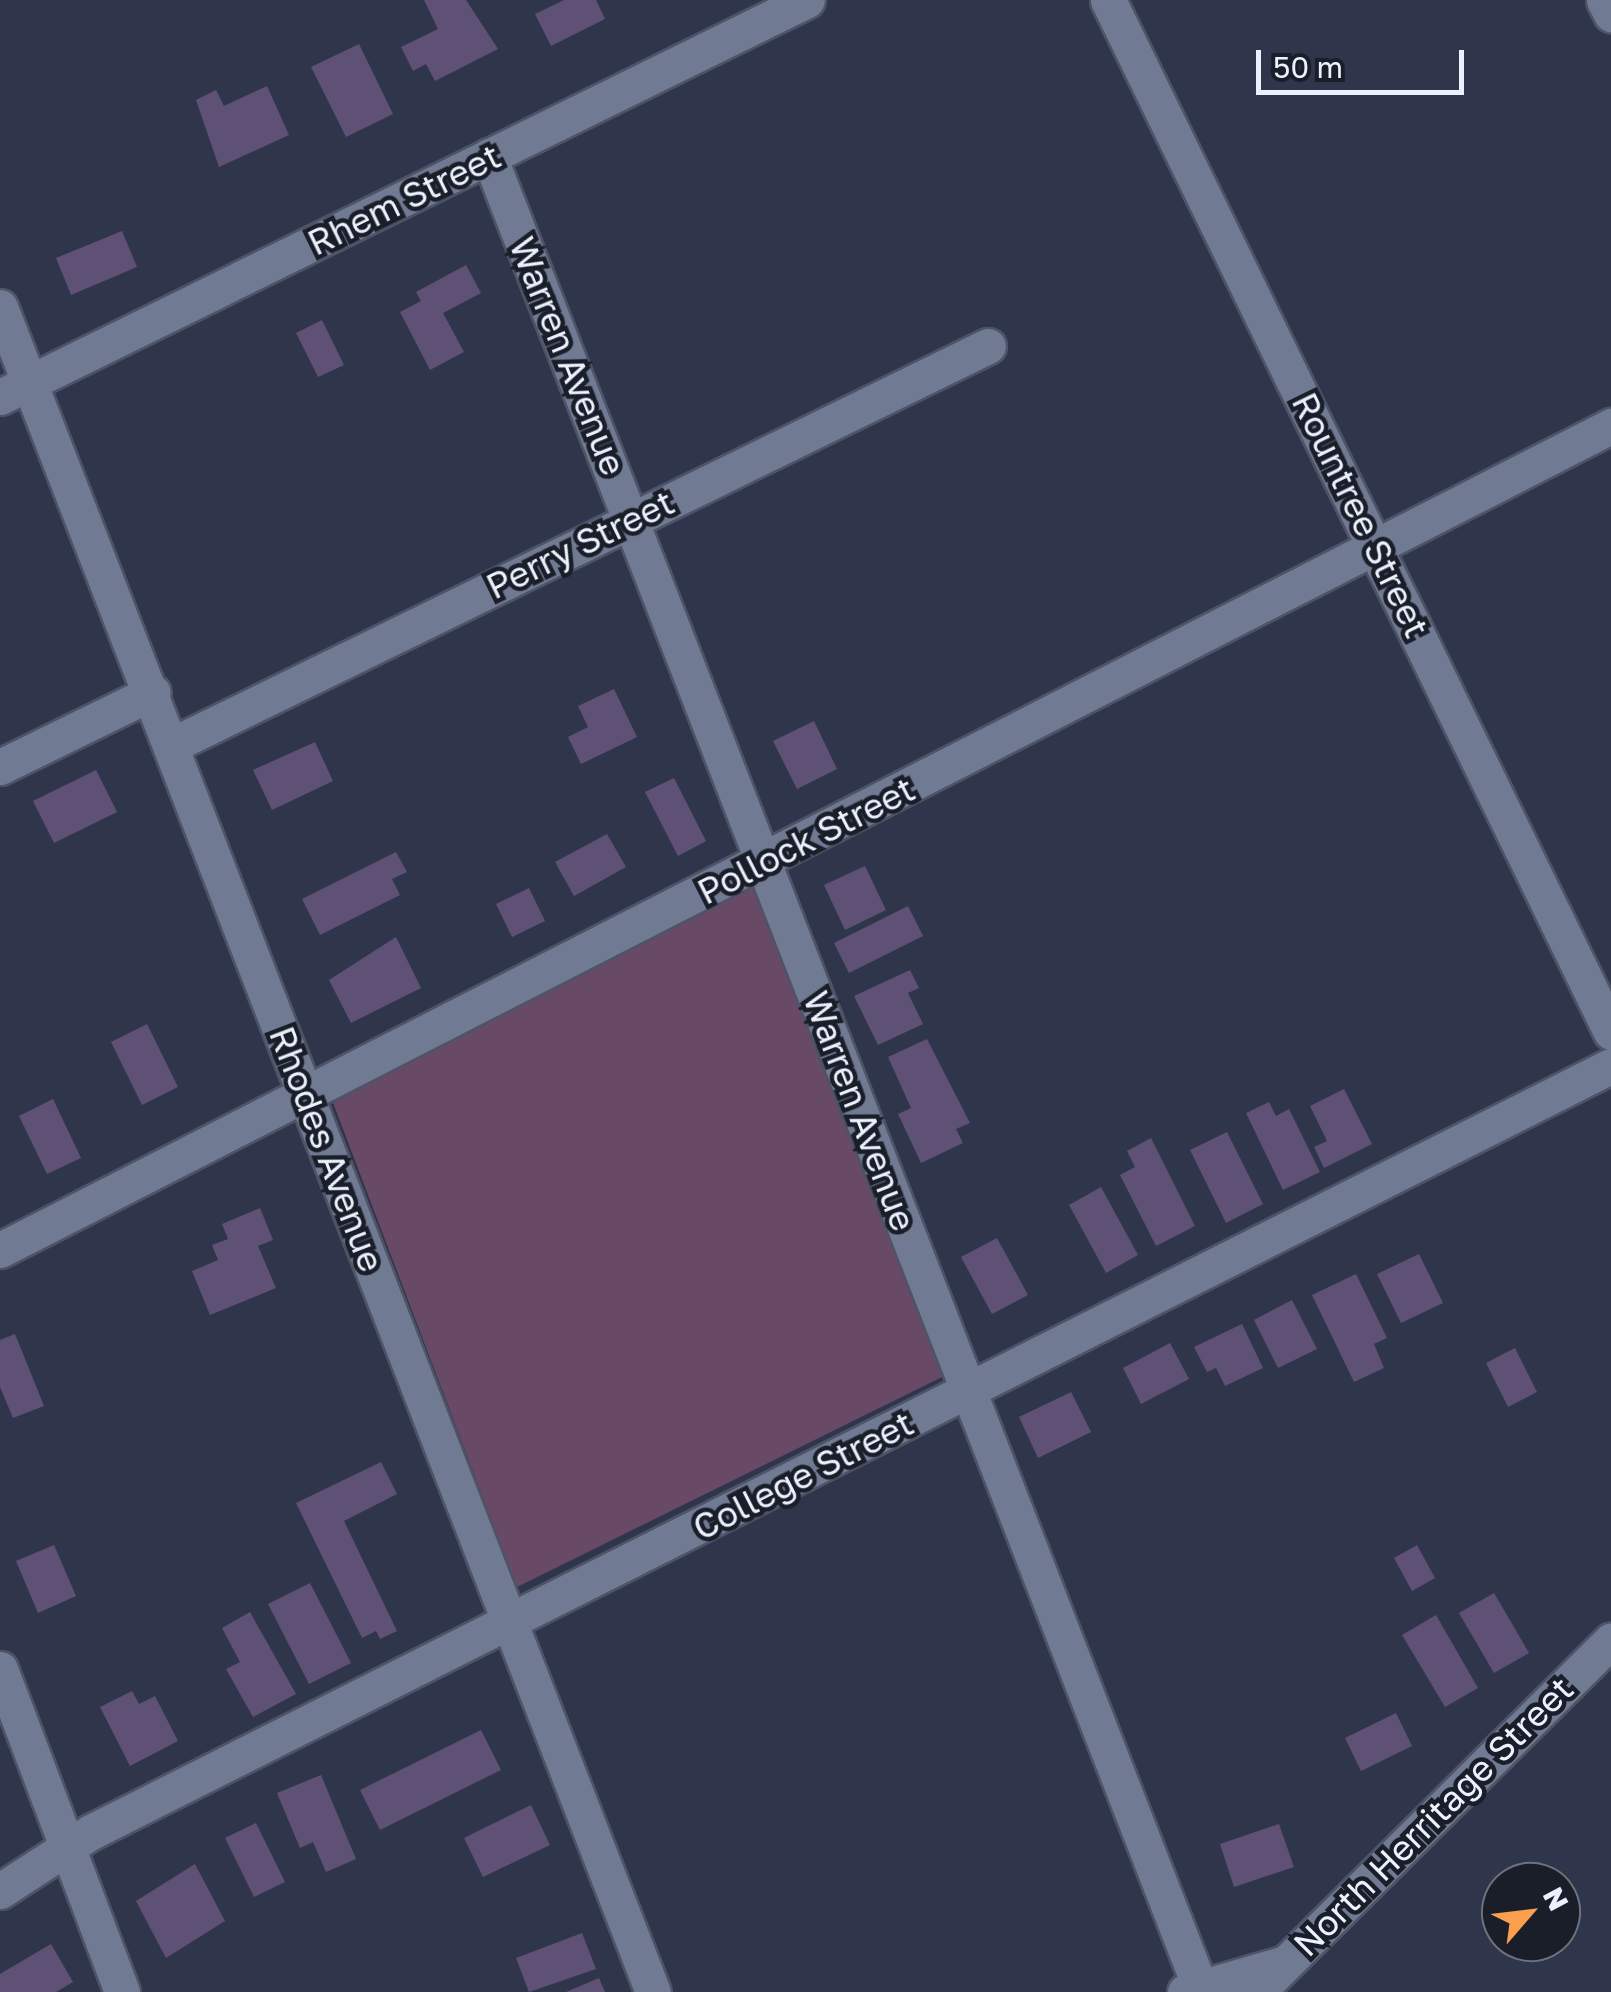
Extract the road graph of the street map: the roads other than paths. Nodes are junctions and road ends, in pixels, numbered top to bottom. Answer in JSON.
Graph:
{"nodes":[{"id":1,"x":807,"y":0,"type":"edge"},
{"id":2,"x":1108,"y":0,"type":"edge"},
{"id":3,"x":1604,"y":0,"type":"edge"},
{"id":4,"x":1611,"y":14,"type":"edge"},
{"id":5,"x":489,"y":156,"type":"junction"},
{"id":6,"x":0,"y":307,"type":"edge"},
{"id":7,"x":988,"y":346,"type":"dead end"},
{"id":8,"x":14,"y":390,"type":"edge"},
{"id":9,"x":1611,"y":426,"type":"edge"},
{"id":10,"x":632,"y":518,"type":"junction"},
{"id":11,"x":1377,"y":546,"type":"junction"},
{"id":12,"x":153,"y":692,"type":"junction"},
{"id":13,"x":174,"y":744,"type":"junction"},
{"id":14,"x":0,"y":767,"type":"edge"},
{"id":15,"x":764,"y":862,"type":"junction"},
{"id":16,"x":1611,"y":1032,"type":"edge"},
{"id":17,"x":1611,"y":1066,"type":"edge"},
{"id":18,"x":304,"y":1091,"type":"junction"},
{"id":19,"x":0,"y":1250,"type":"edge"},
{"id":20,"x":969,"y":1392,"type":"junction"},
{"id":21,"x":510,"y":1622,"type":"junction"},
{"id":22,"x":1611,"y":1640,"type":"edge"},
{"id":23,"x":0,"y":1669,"type":"edge"},
{"id":24,"x":64,"y":1852,"type":"junction"},
{"id":25,"x":0,"y":1891,"type":"edge"},
{"id":26,"x":1283,"y":1964,"type":"junction"},
{"id":27,"x":1192,"y":1989,"type":"edge"},
{"id":28,"x":122,"y":1992,"type":"edge"},
{"id":29,"x":653,"y":1992,"type":"edge"},
{"id":30,"x":1256,"y":1992,"type":"edge"}],
"edges":[{"from":1,"to":5,"type":"street","name":"Rhem Street"},
{"from":2,"to":11,"type":"street","name":"Rountree Street"},
{"from":3,"to":4,"type":"street"},
{"from":5,"to":8,"type":"street","name":"Rhem Street"},
{"from":5,"to":10,"type":"street","name":"Warren Avenue"},
{"from":6,"to":8,"type":"street","name":"Rhodes Avenue"},
{"from":7,"to":10,"type":"street","name":"Perry Street"},
{"from":8,"to":12,"type":"street","name":"Rhodes Avenue"},
{"from":9,"to":11,"type":"street","name":"Pollock Street"},
{"from":10,"to":13,"type":"street","name":"Perry Street"},
{"from":10,"to":15,"type":"street","name":"Warren Avenue"},
{"from":11,"to":15,"type":"street","name":"Pollock Street"},
{"from":11,"to":16,"type":"street","name":"Rountree Street"},
{"from":12,"to":13,"type":"street","name":"Rhodes Avenue"},
{"from":12,"to":14,"type":"street"},
{"from":13,"to":18,"type":"street","name":"Rhodes Avenue"},
{"from":15,"to":18,"type":"street","name":"Pollock Street"},
{"from":15,"to":20,"type":"street","name":"Warren Avenue"},
{"from":17,"to":20,"type":"street","name":"College Street"},
{"from":18,"to":19,"type":"street","name":"Pollock Street"},
{"from":18,"to":21,"type":"street","name":"Rhodes Avenue"},
{"from":20,"to":21,"type":"street","name":"College Street"},
{"from":20,"to":27,"type":"street","name":"Warren Avenue"},
{"from":21,"to":24,"type":"street","name":"College Street"},
{"from":21,"to":29,"type":"street","name":"Rhodes Avenue"},
{"from":22,"to":26,"type":"street","name":"North Herritage Street"},
{"from":23,"to":24,"type":"street"},
{"from":24,"to":25,"type":"street","name":"College Street"},
{"from":24,"to":28,"type":"street"},
{"from":26,"to":27,"type":"street","name":"Warren Avenue"},
{"from":26,"to":30,"type":"street","name":"North Herritage Street"}]}
